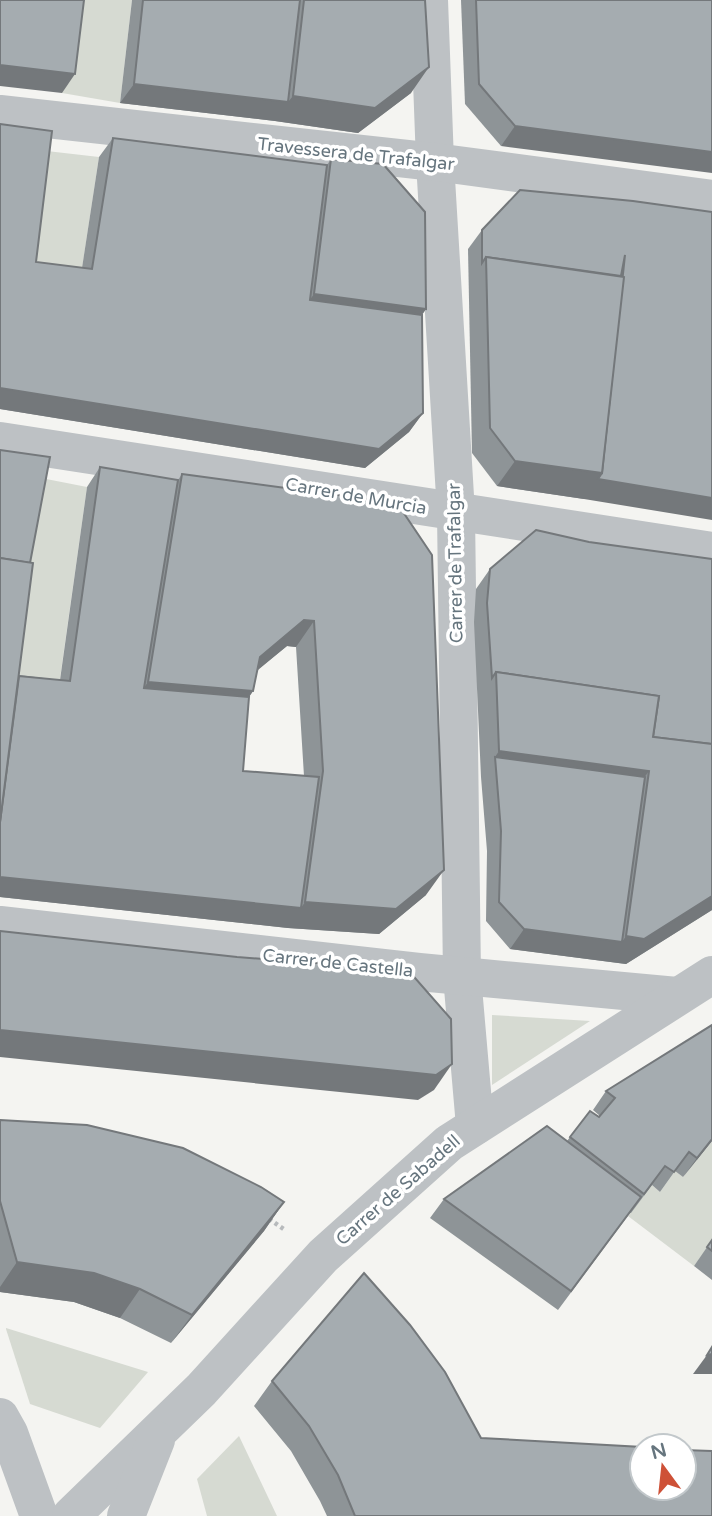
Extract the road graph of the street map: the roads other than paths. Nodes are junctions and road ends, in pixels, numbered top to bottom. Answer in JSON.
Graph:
{"nodes":[{"id":1,"x":429,"y":0,"type":"edge"},
{"id":2,"x":0,"y":114,"type":"edge"},
{"id":3,"x":435,"y":162,"type":"junction"},
{"id":4,"x":712,"y":199,"type":"edge"},
{"id":5,"x":0,"y":441,"type":"edge"},
{"id":6,"x":456,"y":513,"type":"junction"},
{"id":7,"x":712,"y":551,"type":"edge"},
{"id":8,"x":0,"y":925,"type":"edge"},
{"id":9,"x":712,"y":975,"type":"edge"},
{"id":10,"x":462,"y":976,"type":"junction"},
{"id":11,"x":677,"y":996,"type":"junction"},
{"id":12,"x":475,"y":1126,"type":"junction"},
{"id":13,"x":0,"y":1417,"type":"edge"},
{"id":14,"x":159,"y":1432,"type":"junction"},
{"id":15,"x":0,"y":1505,"type":"edge"},
{"id":16,"x":38,"y":1516,"type":"edge"},
{"id":17,"x":71,"y":1516,"type":"edge"},
{"id":18,"x":126,"y":1516,"type":"edge"}],
"edges":[{"from":1,"to":3,"type":"street","name":"Carrer de Trafalgar"},
{"from":2,"to":3,"type":"street","name":"Travessera de Trafalgar"},
{"from":3,"to":4,"type":"street","name":"Travessera de Trafalgar"},
{"from":3,"to":6,"type":"street","name":"Carrer de Trafalgar"},
{"from":5,"to":6,"type":"street","name":"Carrer de Murcia"},
{"from":6,"to":7,"type":"street","name":"Carrer de Murcia"},
{"from":6,"to":10,"type":"street","name":"Carrer de Trafalgar"},
{"from":8,"to":10,"type":"street","name":"Carrer de Castella"},
{"from":9,"to":11,"type":"street","name":"Carrer de Sabadell"},
{"from":10,"to":11,"type":"street","name":"Carrer de Castella"},
{"from":10,"to":12,"type":"street","name":"Carrer de Trafalgar"},
{"from":11,"to":12,"type":"street","name":"Carrer de Sabadell"},
{"from":12,"to":14,"type":"street","name":"Carrer de Sabadell"},
{"from":13,"to":16,"type":"street"},
{"from":14,"to":17,"type":"street","name":"Carrer de Sabadell"},
{"from":14,"to":18,"type":"street","name":"Carrer de Sabadell"},
{"from":15,"to":16,"type":"street"}]}
